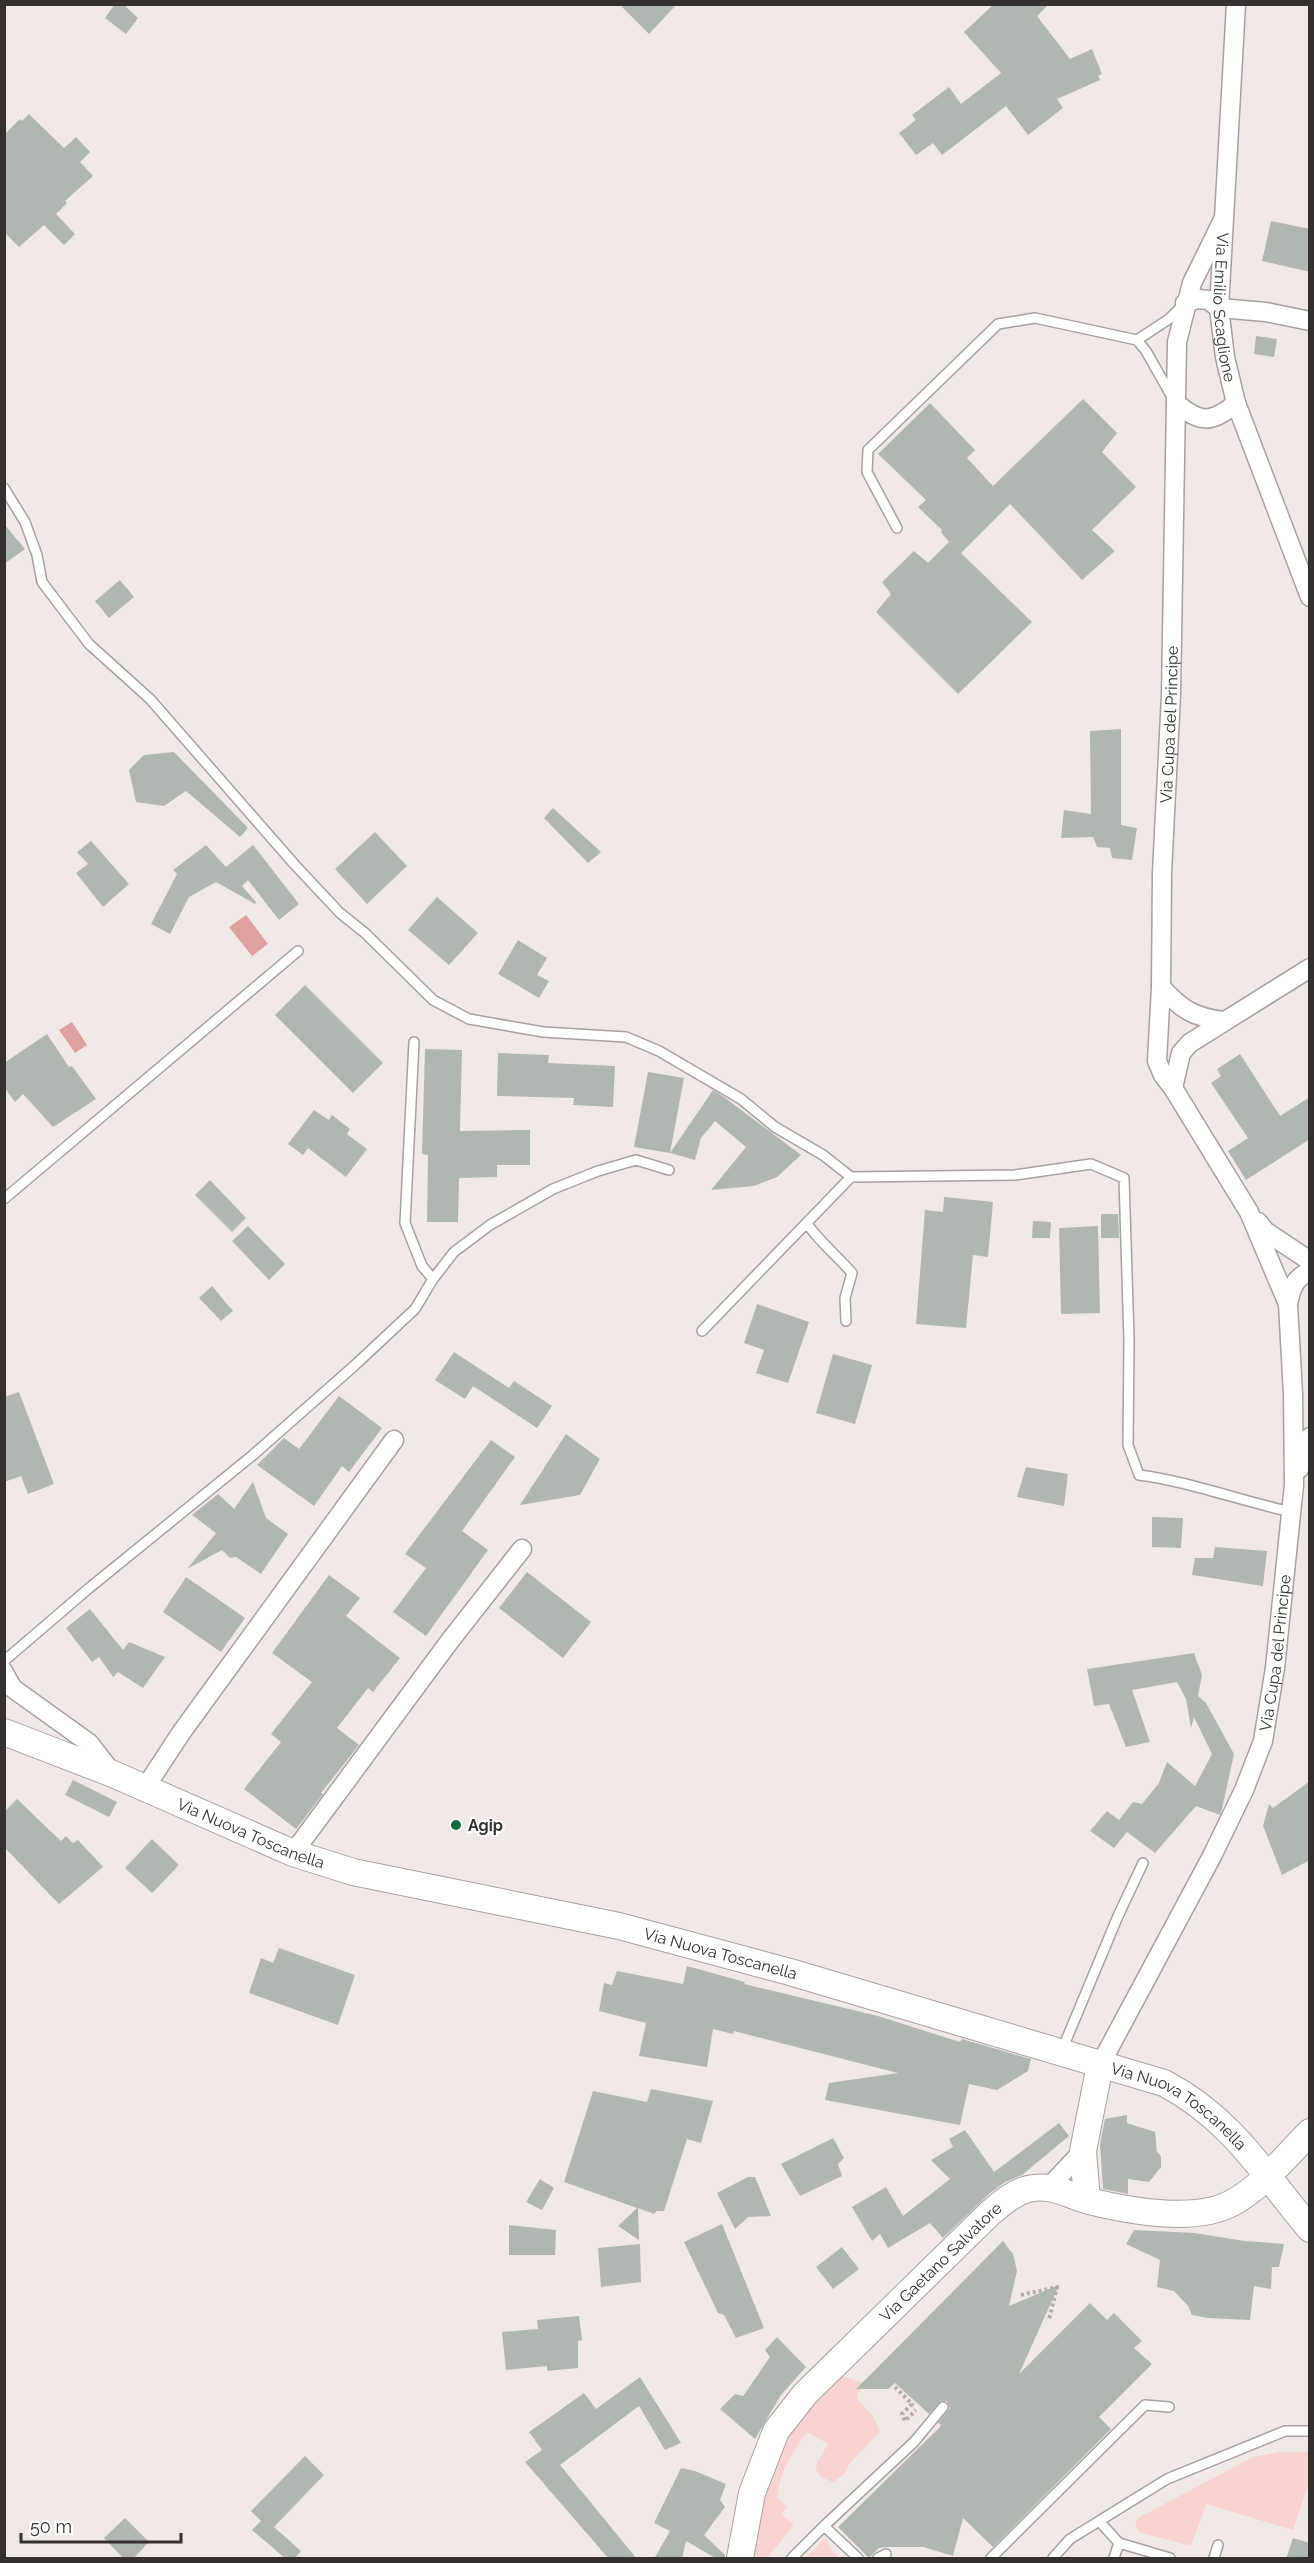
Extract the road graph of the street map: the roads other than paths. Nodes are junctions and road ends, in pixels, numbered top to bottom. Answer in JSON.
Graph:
{"nodes":[{"id":1,"x":1236,"y":4,"type":"edge"},
{"id":2,"x":1223,"y":220,"type":"junction"},
{"id":3,"x":1185,"y":303,"type":"junction"},
{"id":4,"x":1219,"y":308,"type":"junction"},
{"id":5,"x":1310,"y":321,"type":"edge"},
{"id":6,"x":1137,"y":340,"type":"junction"},
{"id":7,"x":1176,"y":403,"type":"junction"},
{"id":8,"x":1236,"y":403,"type":"junction"},
{"id":9,"x":4,"y":488,"type":"edge"},
{"id":10,"x":897,"y":528,"type":"dead end"},
{"id":11,"x":1310,"y":597,"type":"edge"},
{"id":12,"x":298,"y":951,"type":"dead end"},
{"id":13,"x":1310,"y":968,"type":"edge"},
{"id":14,"x":1161,"y":987,"type":"junction"},
{"id":15,"x":1223,"y":1022,"type":"junction"},
{"id":16,"x":414,"y":1042,"type":"dead end"},
{"id":17,"x":1173,"y":1088,"type":"junction"},
{"id":18,"x":669,"y":1170,"type":"dead end"},
{"id":19,"x":851,"y":1177,"type":"junction"},
{"id":20,"x":4,"y":1199,"type":"edge"},
{"id":21,"x":1249,"y":1212,"type":"junction"},
{"id":22,"x":807,"y":1223,"type":"junction"},
{"id":23,"x":1310,"y":1261,"type":"edge"},
{"id":24,"x":1310,"y":1271,"type":"edge"},
{"id":25,"x":433,"y":1279,"type":"junction"},
{"id":26,"x":1287,"y":1304,"type":"junction"},
{"id":27,"x":846,"y":1321,"type":"dead end"},
{"id":28,"x":702,"y":1331,"type":"dead end"},
{"id":29,"x":1293,"y":1394,"type":"junction"},
{"id":30,"x":1310,"y":1404,"type":"edge"},
{"id":31,"x":1310,"y":1437,"type":"edge"},
{"id":32,"x":394,"y":1440,"type":"dead end"},
{"id":33,"x":1294,"y":1485,"type":"junction"},
{"id":34,"x":1292,"y":1512,"type":"junction"},
{"id":35,"x":522,"y":1549,"type":"dead end"},
{"id":36,"x":4,"y":1662,"type":"edge"},
{"id":37,"x":4,"y":1682,"type":"edge"},
{"id":38,"x":20,"y":1694,"type":"junction"},
{"id":39,"x":4,"y":1732,"type":"edge"},
{"id":40,"x":112,"y":1774,"type":"junction"},
{"id":41,"x":145,"y":1788,"type":"junction"},
{"id":42,"x":293,"y":1853,"type":"junction"},
{"id":43,"x":1143,"y":1863,"type":"dead end"},
{"id":44,"x":1061,"y":2054,"type":"junction"},
{"id":45,"x":1100,"y":2065,"type":"junction"},
{"id":46,"x":1310,"y":2133,"type":"edge"},
{"id":47,"x":1083,"y":2151,"type":"junction"},
{"id":48,"x":1268,"y":2175,"type":"junction"},
{"id":49,"x":1050,"y":2186,"type":"junction"},
{"id":50,"x":1087,"y":2200,"type":"junction"},
{"id":51,"x":1310,"y":2229,"type":"edge"},
{"id":52,"x":943,"y":2407,"type":"dead end"},
{"id":53,"x":1169,"y":2407,"type":"dead end"},
{"id":54,"x":1310,"y":2431,"type":"edge"},
{"id":55,"x":1099,"y":2521,"type":"junction"},
{"id":56,"x":824,"y":2526,"type":"junction"},
{"id":57,"x":1119,"y":2543,"type":"junction"},
{"id":58,"x":1218,"y":2545,"type":"dead end"},
{"id":59,"x":740,"y":2559,"type":"edge"},
{"id":60,"x":792,"y":2559,"type":"edge"},
{"id":61,"x":858,"y":2559,"type":"edge"},
{"id":62,"x":991,"y":2559,"type":"edge"},
{"id":63,"x":1053,"y":2559,"type":"edge"},
{"id":64,"x":1114,"y":2559,"type":"edge"},
{"id":65,"x":1170,"y":2559,"type":"edge"},
{"id":66,"x":1214,"y":2559,"type":"edge"}],
"edges":[{"from":1,"to":2,"type":"street","name":"Via Emilio Scaglione"},
{"from":2,"to":3,"type":"street","name":"Via Cupa del Principe"},
{"from":2,"to":4,"type":"street","name":"Via Emilio Scaglione"},
{"from":3,"to":4,"type":"street"},
{"from":3,"to":6,"type":"lane"},
{"from":3,"to":7,"type":"street","name":"Via Cupa del Principe"},
{"from":4,"to":5,"type":"street"},
{"from":4,"to":8,"type":"street","name":"Via Emilio Scaglione"},
{"from":6,"to":7,"type":"lane"},
{"from":6,"to":10,"type":"lane"},
{"from":7,"to":8,"type":"street"},
{"from":7,"to":14,"type":"street","name":"Via Cupa del Principe"},
{"from":8,"to":11,"type":"street","name":"Via Emilio Scaglione"},
{"from":9,"to":19,"type":"lane"},
{"from":12,"to":20,"type":"lane"},
{"from":13,"to":15,"type":"street"},
{"from":14,"to":15,"type":"street"},
{"from":14,"to":17,"type":"street","name":"Via Cupa del Principe"},
{"from":15,"to":17,"type":"street"},
{"from":16,"to":25,"type":"lane"},
{"from":17,"to":21,"type":"street","name":"Via Cupa del Principe"},
{"from":18,"to":25,"type":"lane"},
{"from":19,"to":22,"type":"lane"},
{"from":19,"to":34,"type":"lane"},
{"from":21,"to":23,"type":"street","name":"Via Cupa del Principe"},
{"from":21,"to":26,"type":"street","name":"Via Cupa del Principe"},
{"from":22,"to":27,"type":"lane"},
{"from":22,"to":28,"type":"lane"},
{"from":24,"to":26,"type":"street"},
{"from":25,"to":36,"type":"lane"},
{"from":26,"to":29,"type":"street","name":"Via Cupa del Principe"},
{"from":29,"to":30,"type":"street"},
{"from":29,"to":33,"type":"street","name":"Via Cupa del Principe"},
{"from":31,"to":33,"type":"street"},
{"from":32,"to":41,"type":"street"},
{"from":33,"to":34,"type":"street","name":"Via Cupa del Principe"},
{"from":34,"to":45,"type":"street","name":"Via Cupa del Principe"},
{"from":35,"to":42,"type":"street"},
{"from":36,"to":38,"type":"lane"},
{"from":37,"to":38,"type":"street"},
{"from":38,"to":40,"type":"street"},
{"from":39,"to":40,"type":"main road","name":"Via Nuova Toscanella"},
{"from":40,"to":41,"type":"main road","name":"Via Nuova Toscanella"},
{"from":41,"to":42,"type":"main road","name":"Via Nuova Toscanella"},
{"from":42,"to":44,"type":"main road","name":"Via Nuova Toscanella"},
{"from":43,"to":44,"type":"lane"},
{"from":44,"to":45,"type":"main road","name":"Via Nuova Toscanella"},
{"from":45,"to":47,"type":"main road"},
{"from":45,"to":48,"type":"main road","name":"Via Nuova Toscanella"},
{"from":46,"to":48,"type":"main road"},
{"from":47,"to":49,"type":"street"},
{"from":47,"to":50,"type":"main road"},
{"from":48,"to":50,"type":"main road"},
{"from":48,"to":51,"type":"main road","name":"Via Nuova Toscanella"},
{"from":49,"to":50,"type":"main road"},
{"from":49,"to":59,"type":"main road","name":"Via Gaetano Salvatore"},
{"from":52,"to":56,"type":"lane"},
{"from":53,"to":62,"type":"lane"},
{"from":54,"to":55,"type":"lane"},
{"from":55,"to":57,"type":"lane"},
{"from":55,"to":63,"type":"lane"},
{"from":56,"to":60,"type":"lane"},
{"from":56,"to":61,"type":"lane"},
{"from":57,"to":64,"type":"lane"},
{"from":57,"to":65,"type":"lane"},
{"from":58,"to":66,"type":"lane"}]}
